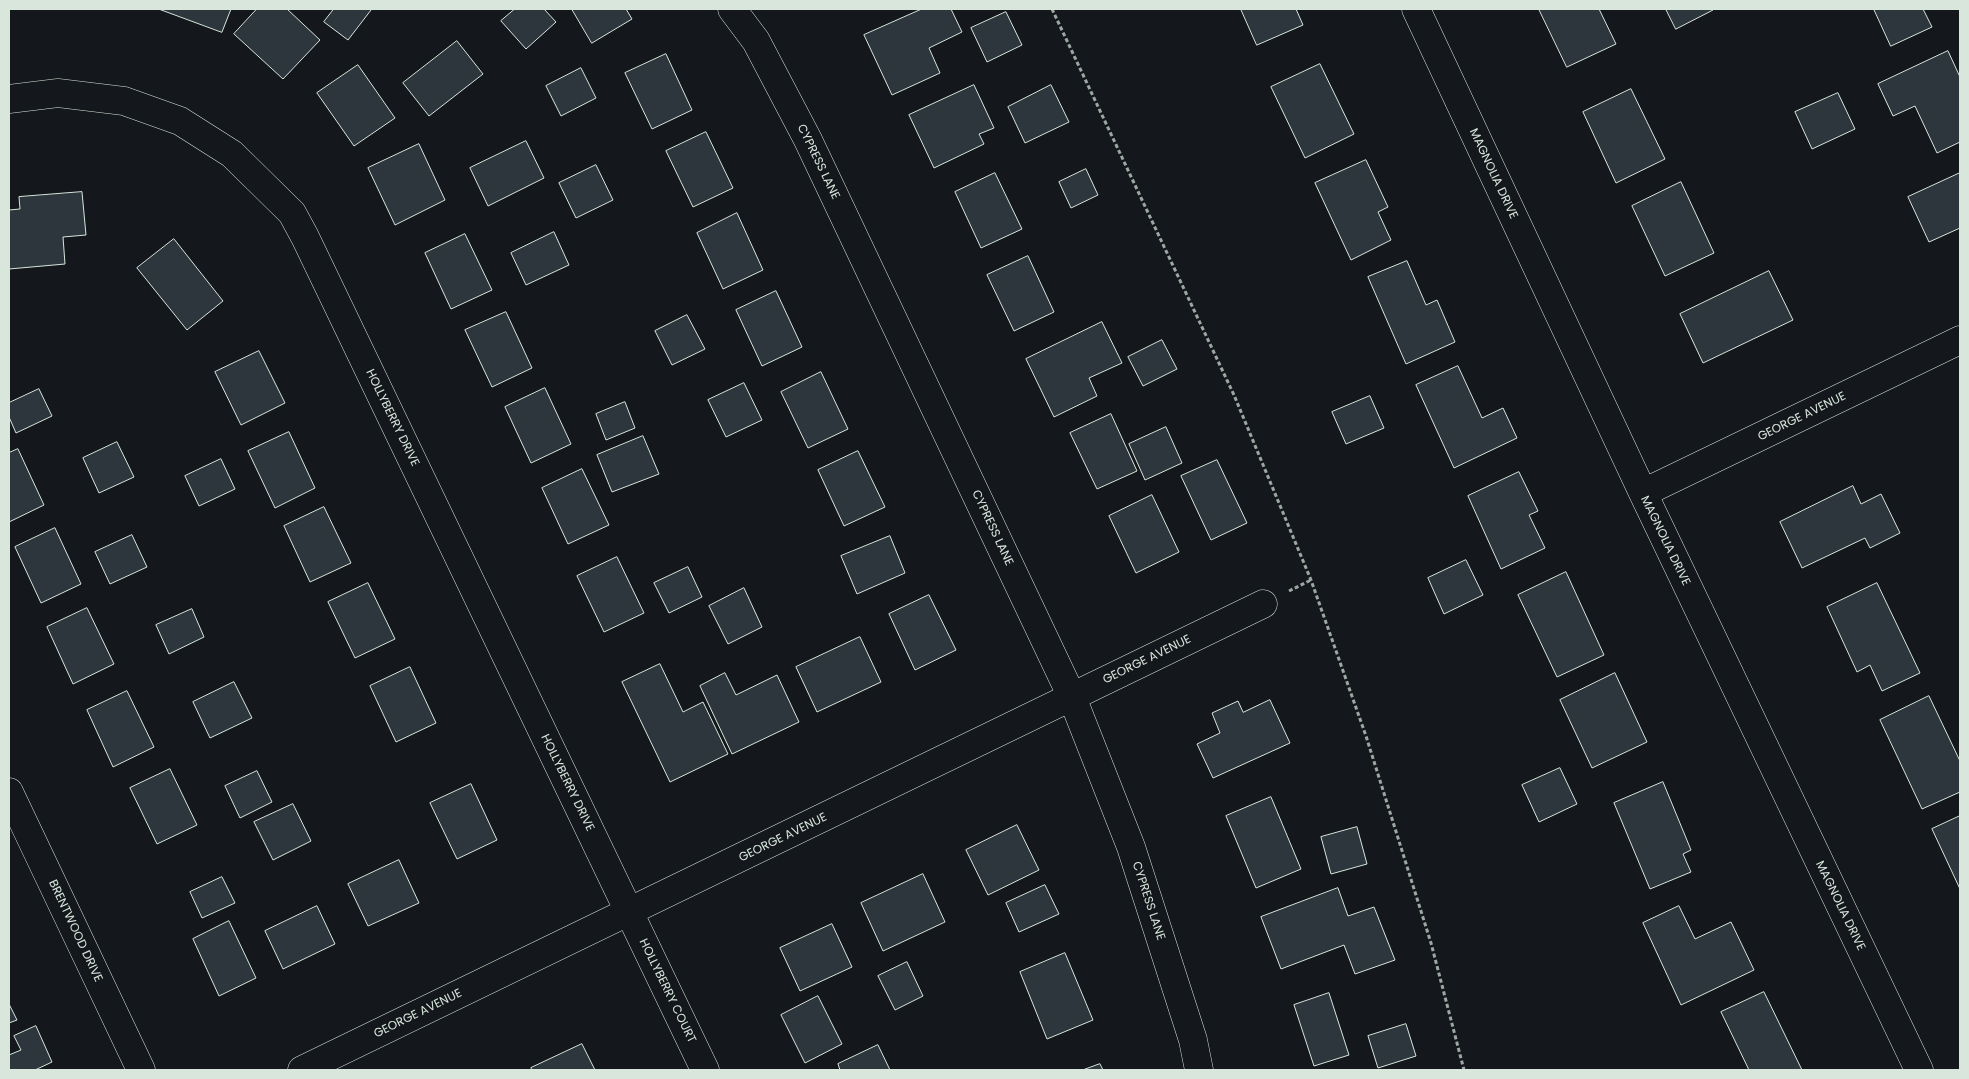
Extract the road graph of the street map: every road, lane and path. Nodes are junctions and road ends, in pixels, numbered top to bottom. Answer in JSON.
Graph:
{"nodes":[{"id":1,"x":732,"y":9,"type":"edge"},
{"id":2,"x":1052,"y":9,"type":"edge"},
{"id":3,"x":1416,"y":9,"type":"edge"},
{"id":4,"x":9,"y":98,"type":"edge"},
{"id":5,"x":1960,"y":340,"type":"edge"},
{"id":6,"x":1643,"y":494,"type":"junction"},
{"id":7,"x":1263,"y":604,"type":"dead end"},
{"id":8,"x":1072,"y":697,"type":"junction"},
{"id":9,"x":9,"y":792,"type":"edge"},
{"id":10,"x":629,"y":912,"type":"junction"},
{"id":11,"x":141,"y":1070,"type":"edge"},
{"id":12,"x":302,"y":1070,"type":"edge"},
{"id":13,"x":705,"y":1070,"type":"edge"},
{"id":14,"x":1199,"y":1070,"type":"edge"},
{"id":15,"x":1464,"y":1070,"type":"edge"},
{"id":16,"x":1919,"y":1070,"type":"edge"}],
"edges":[{"from":1,"to":8,"type":"street","name":"CYPRESS LANE"},
{"from":2,"to":15,"type":"path"},
{"from":3,"to":6,"type":"street","name":"MAGNOLIA DRIVE"},
{"from":4,"to":10,"type":"street","name":"HOLLYBERRY DRIVE"},
{"from":5,"to":6,"type":"street","name":"GEORGE AVENUE"},
{"from":6,"to":16,"type":"street","name":"MAGNOLIA DRIVE"},
{"from":7,"to":8,"type":"street","name":"GEORGE AVENUE"},
{"from":8,"to":10,"type":"street","name":"GEORGE AVENUE"},
{"from":8,"to":14,"type":"street","name":"CYPRESS LANE"},
{"from":9,"to":11,"type":"street","name":"BRENTWOOD DRIVE"},
{"from":10,"to":12,"type":"street","name":"GEORGE AVENUE"},
{"from":10,"to":13,"type":"street","name":"HOLLYBERRY COURT"}]}
